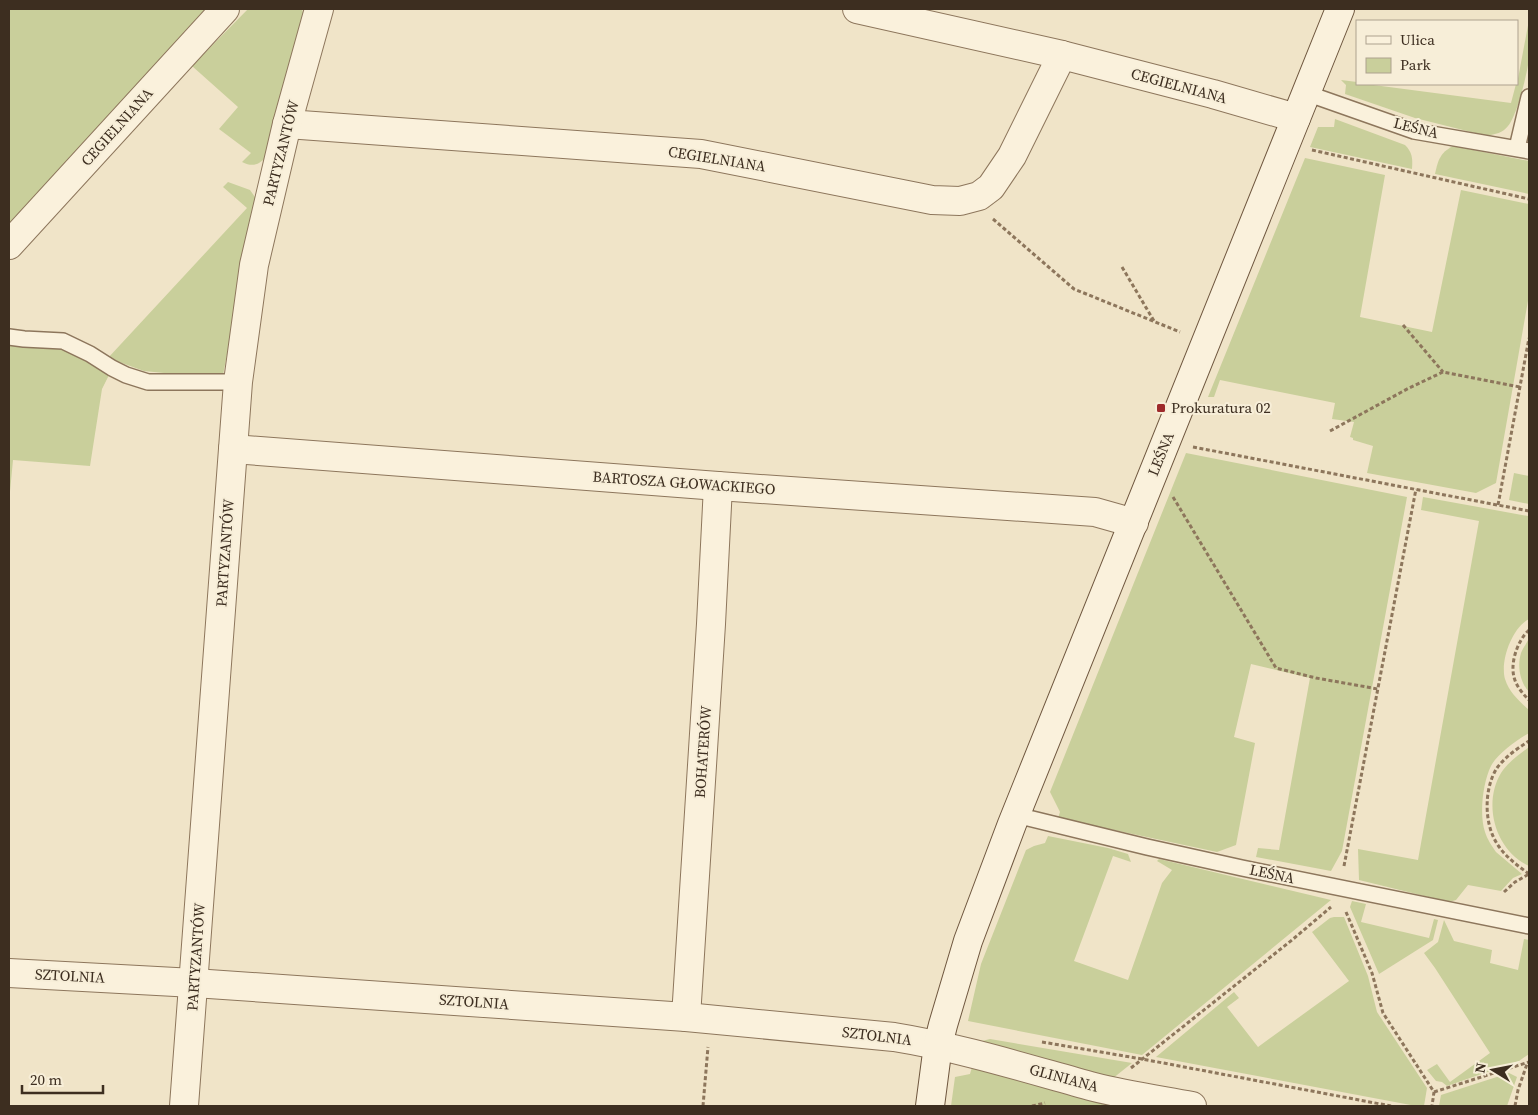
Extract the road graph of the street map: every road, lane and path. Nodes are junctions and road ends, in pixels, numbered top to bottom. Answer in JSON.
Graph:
{"nodes":[{"id":1,"x":225,"y":9,"type":"edge"},
{"id":2,"x":319,"y":9,"type":"edge"},
{"id":3,"x":857,"y":9,"type":"edge"},
{"id":4,"x":1340,"y":9,"type":"edge"},
{"id":5,"x":1062,"y":55,"type":"junction"},
{"id":6,"x":1306,"y":93,"type":"junction"},
{"id":7,"x":1529,"y":97,"type":"edge"},
{"id":8,"x":1296,"y":118,"type":"junction"},
{"id":9,"x":287,"y":124,"type":"junction"},
{"id":10,"x":1523,"y":150,"type":"edge"},
{"id":11,"x":1283,"y":153,"type":"junction"},
{"id":12,"x":970,"y":199,"type":"junction"},
{"id":13,"x":1529,"y":199,"type":"edge"},
{"id":14,"x":9,"y":245,"type":"edge"},
{"id":15,"x":1122,"y":267,"type":"dead end"},
{"id":16,"x":1154,"y":322,"type":"junction"},
{"id":17,"x":1404,"y":325,"type":"dead end"},
{"id":18,"x":1186,"y":334,"type":"dead end"},
{"id":19,"x":9,"y":337,"type":"edge"},
{"id":20,"x":1529,"y":338,"type":"edge"},
{"id":21,"x":1443,"y":372,"type":"junction"},
{"id":22,"x":238,"y":382,"type":"junction"},
{"id":23,"x":1520,"y":387,"type":"junction"},
{"id":24,"x":1330,"y":431,"type":"dead end"},
{"id":25,"x":1193,"y":447,"type":"dead end"},
{"id":26,"x":233,"y":449,"type":"junction"},
{"id":27,"x":718,"y":486,"type":"junction"},
{"id":28,"x":1416,"y":489,"type":"junction"},
{"id":29,"x":1171,"y":494,"type":"dead end"},
{"id":30,"x":1498,"y":505,"type":"junction"},
{"id":31,"x":1529,"y":511,"type":"edge"},
{"id":32,"x":1134,"y":523,"type":"junction"},
{"id":33,"x":1529,"y":630,"type":"edge"},
{"id":34,"x":1378,"y":689,"type":"junction"},
{"id":35,"x":1529,"y":700,"type":"edge"},
{"id":36,"x":1529,"y":741,"type":"edge"},
{"id":37,"x":1016,"y":815,"type":"junction"},
{"id":38,"x":1529,"y":874,"type":"edge"},
{"id":39,"x":1339,"y":891,"type":"junction"},
{"id":40,"x":1504,"y":892,"type":"dead end"},
{"id":41,"x":1529,"y":926,"type":"edge"},
{"id":42,"x":9,"y":973,"type":"edge"},
{"id":43,"x":194,"y":983,"type":"junction"},
{"id":44,"x":698,"y":1018,"type":"junction"},
{"id":45,"x":1035,"y":1040,"type":"dead end"},
{"id":46,"x":938,"y":1045,"type":"junction"},
{"id":47,"x":1142,"y":1059,"type":"junction"},
{"id":48,"x":1528,"y":1063,"type":"edge"},
{"id":49,"x":1097,"y":1088,"type":"junction"},
{"id":50,"x":1434,"y":1092,"type":"junction"},
{"id":51,"x":184,"y":1106,"type":"edge"},
{"id":52,"x":702,"y":1106,"type":"edge"},
{"id":53,"x":930,"y":1106,"type":"edge"},
{"id":54,"x":1192,"y":1106,"type":"edge"},
{"id":55,"x":1390,"y":1106,"type":"edge"},
{"id":56,"x":1432,"y":1106,"type":"edge"},
{"id":57,"x":1515,"y":1106,"type":"edge"}],
"edges":[{"from":1,"to":14,"type":"street","name":"CEGIELNIANA"},
{"from":2,"to":9,"type":"street","name":"PARTYZANTÓW"},
{"from":3,"to":5,"type":"street","name":"CEGIELNIANA"},
{"from":4,"to":6,"type":"street","name":"LEŚNA"},
{"from":5,"to":8,"type":"street","name":"CEGIELNIANA"},
{"from":5,"to":12,"type":"street","name":"CEGIELNIANA"},
{"from":6,"to":8,"type":"street","name":"LEŚNA"},
{"from":6,"to":10,"type":"lane","name":"LEŚNA"},
{"from":7,"to":10,"type":"lane"},
{"from":8,"to":11,"type":"street","name":"LEŚNA"},
{"from":9,"to":12,"type":"street","name":"CEGIELNIANA"},
{"from":9,"to":22,"type":"street","name":"PARTYZANTÓW"},
{"from":11,"to":13,"type":"path"},
{"from":11,"to":32,"type":"street","name":"LEŚNA"},
{"from":12,"to":16,"type":"path"},
{"from":15,"to":16,"type":"path"},
{"from":16,"to":18,"type":"path"},
{"from":17,"to":21,"type":"path"},
{"from":19,"to":22,"type":"lane"},
{"from":20,"to":23,"type":"path"},
{"from":21,"to":23,"type":"path"},
{"from":21,"to":24,"type":"path"},
{"from":22,"to":26,"type":"street","name":"PARTYZANTÓW"},
{"from":23,"to":30,"type":"path"},
{"from":25,"to":28,"type":"path"},
{"from":26,"to":27,"type":"street","name":"BARTOSZA GŁOWACKIEGO"},
{"from":26,"to":43,"type":"street","name":"PARTYZANTÓW"},
{"from":27,"to":32,"type":"street","name":"BARTOSZA GŁOWACKIEGO"},
{"from":27,"to":44,"type":"street","name":"BOHATERÓW"},
{"from":28,"to":30,"type":"path"},
{"from":28,"to":34,"type":"path"},
{"from":29,"to":34,"type":"path"},
{"from":30,"to":31,"type":"path"},
{"from":32,"to":37,"type":"street","name":"LEŚNA"},
{"from":33,"to":35,"type":"path"},
{"from":34,"to":39,"type":"path"},
{"from":36,"to":38,"type":"path"},
{"from":37,"to":39,"type":"lane","name":"LEŚNA"},
{"from":37,"to":46,"type":"street","name":"LEŚNA"},
{"from":38,"to":40,"type":"path"},
{"from":39,"to":41,"type":"lane","name":"LEŚNA"},
{"from":39,"to":47,"type":"path"},
{"from":39,"to":50,"type":"path"},
{"from":42,"to":43,"type":"street","name":"SZTOLNIA"},
{"from":43,"to":44,"type":"street","name":"SZTOLNIA"},
{"from":43,"to":51,"type":"street","name":"PARTYZANTÓW"},
{"from":44,"to":46,"type":"street","name":"SZTOLNIA"},
{"from":44,"to":52,"type":"path"},
{"from":45,"to":47,"type":"path"},
{"from":46,"to":49,"type":"street","name":"GLINIANA"},
{"from":46,"to":53,"type":"street","name":"LEŚNA"},
{"from":47,"to":49,"type":"path"},
{"from":47,"to":55,"type":"path"},
{"from":48,"to":50,"type":"path"},
{"from":48,"to":57,"type":"path"},
{"from":49,"to":54,"type":"street","name":"GLINIANA"},
{"from":50,"to":56,"type":"path"}]}
